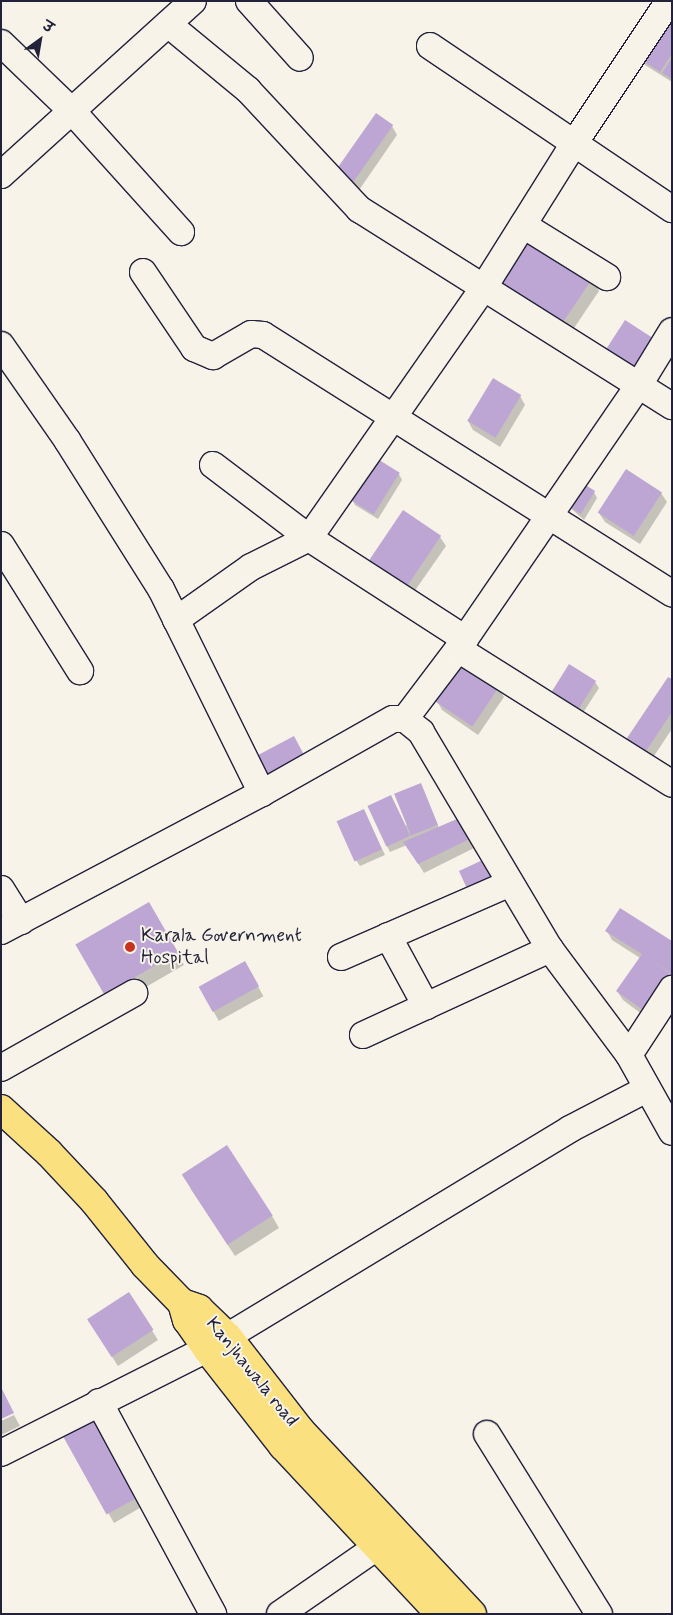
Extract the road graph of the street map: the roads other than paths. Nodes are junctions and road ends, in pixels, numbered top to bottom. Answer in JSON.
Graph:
{"nodes":[{"id":1,"x":193,"y":1,"type":"edge"},
{"id":2,"x":248,"y":1,"type":"edge"},
{"id":3,"x":669,"y":1,"type":"edge"},
{"id":4,"x":168,"y":24,"type":"junction"},
{"id":5,"x":1,"y":43,"type":"edge"},
{"id":6,"x":430,"y":46,"type":"dead end"},
{"id":7,"x":300,"y":58,"type":"dead end"},
{"id":8,"x":72,"y":112,"type":"junction"},
{"id":9,"x":573,"y":145,"type":"junction"},
{"id":10,"x":1,"y":176,"type":"edge"},
{"id":11,"x":672,"y":209,"type":"edge"},
{"id":12,"x":523,"y":225,"type":"junction"},
{"id":13,"x":181,"y":232,"type":"dead end"},
{"id":14,"x":143,"y":272,"type":"dead end"},
{"id":15,"x":607,"y":277,"type":"dead end"},
{"id":16,"x":484,"y":288,"type":"junction"},
{"id":17,"x":672,"y":331,"type":"edge"},
{"id":18,"x":1,"y":345,"type":"edge"},
{"id":19,"x":639,"y":385,"type":"junction"},
{"id":20,"x":672,"y":406,"type":"edge"},
{"id":21,"x":394,"y":416,"type":"junction"},
{"id":22,"x":213,"y":466,"type":"dead end"},
{"id":23,"x":548,"y":516,"type":"junction"},
{"id":24,"x":310,"y":538,"type":"junction"},
{"id":25,"x":1,"y":545,"type":"edge"},
{"id":26,"x":672,"y":594,"type":"edge"},
{"id":27,"x":176,"y":620,"type":"junction"},
{"id":28,"x":461,"y":644,"type":"junction"},
{"id":29,"x":80,"y":671,"type":"dead end"},
{"id":30,"x":405,"y":719,"type":"junction"},
{"id":31,"x":672,"y":784,"type":"edge"},
{"id":32,"x":262,"y":793,"type":"junction"},
{"id":33,"x":510,"y":883,"type":"junction"},
{"id":34,"x":1,"y":889,"type":"edge"},
{"id":35,"x":11,"y":926,"type":"edge"},
{"id":36,"x":388,"y":936,"type":"junction"},
{"id":37,"x":550,"y":949,"type":"junction"},
{"id":38,"x":341,"y":957,"type":"dead end"},
{"id":39,"x":672,"y":989,"type":"edge"},
{"id":40,"x":134,"y":993,"type":"dead end"},
{"id":41,"x":426,"y":1006,"type":"junction"},
{"id":42,"x":363,"y":1035,"type":"dead end"},
{"id":43,"x":629,"y":1054,"type":"junction"},
{"id":44,"x":1,"y":1068,"type":"edge"},
{"id":45,"x":647,"y":1089,"type":"junction"},
{"id":46,"x":1,"y":1109,"type":"edge"},
{"id":47,"x":672,"y":1132,"type":"edge"},
{"id":48,"x":217,"y":1343,"type":"junction"},
{"id":49,"x":99,"y":1402,"type":"junction"},
{"id":50,"x":487,"y":1434,"type":"dead end"},
{"id":51,"x":1,"y":1453,"type":"edge"},
{"id":52,"x":385,"y":1541,"type":"junction"},
{"id":53,"x":213,"y":1614,"type":"edge"},
{"id":54,"x":280,"y":1614,"type":"edge"},
{"id":55,"x":440,"y":1614,"type":"edge"},
{"id":56,"x":472,"y":1614,"type":"edge"},
{"id":57,"x":599,"y":1614,"type":"edge"}],
"edges":[{"from":1,"to":4,"type":"street"},
{"from":2,"to":7,"type":"street"},
{"from":3,"to":9,"type":"street"},
{"from":4,"to":8,"type":"street"},
{"from":4,"to":16,"type":"street"},
{"from":5,"to":8,"type":"street"},
{"from":6,"to":9,"type":"street"},
{"from":8,"to":10,"type":"street"},
{"from":8,"to":13,"type":"street"},
{"from":9,"to":11,"type":"street"},
{"from":9,"to":12,"type":"street"},
{"from":12,"to":15,"type":"street"},
{"from":12,"to":16,"type":"street"},
{"from":14,"to":21,"type":"street"},
{"from":16,"to":19,"type":"street"},
{"from":16,"to":21,"type":"street"},
{"from":17,"to":19,"type":"street"},
{"from":18,"to":27,"type":"street"},
{"from":19,"to":20,"type":"street"},
{"from":19,"to":23,"type":"street"},
{"from":21,"to":23,"type":"street"},
{"from":21,"to":24,"type":"street"},
{"from":22,"to":24,"type":"street"},
{"from":23,"to":26,"type":"street"},
{"from":23,"to":28,"type":"street"},
{"from":24,"to":27,"type":"street"},
{"from":24,"to":28,"type":"street"},
{"from":25,"to":29,"type":"street"},
{"from":27,"to":32,"type":"street"},
{"from":28,"to":30,"type":"street"},
{"from":28,"to":31,"type":"street"},
{"from":30,"to":32,"type":"street"},
{"from":30,"to":33,"type":"street"},
{"from":32,"to":35,"type":"street"},
{"from":33,"to":36,"type":"street"},
{"from":33,"to":37,"type":"street"},
{"from":34,"to":35,"type":"street"},
{"from":36,"to":38,"type":"street"},
{"from":36,"to":41,"type":"street"},
{"from":37,"to":41,"type":"street"},
{"from":37,"to":43,"type":"street"},
{"from":39,"to":43,"type":"street"},
{"from":40,"to":44,"type":"street"},
{"from":41,"to":42,"type":"street"},
{"from":43,"to":45,"type":"street"},
{"from":45,"to":47,"type":"street"},
{"from":45,"to":48,"type":"street"},
{"from":46,"to":48,"type":"main road","name":"Kanjhawala road"},
{"from":48,"to":49,"type":"street"},
{"from":48,"to":52,"type":"main road","name":"Kanjhawala road"},
{"from":49,"to":51,"type":"street"},
{"from":49,"to":53,"type":"street"},
{"from":50,"to":57,"type":"street"},
{"from":52,"to":54,"type":"street"},
{"from":52,"to":55,"type":"main road","name":"Kanjhawala road"},
{"from":52,"to":56,"type":"main road","name":"Kanjhawala road"}]}
